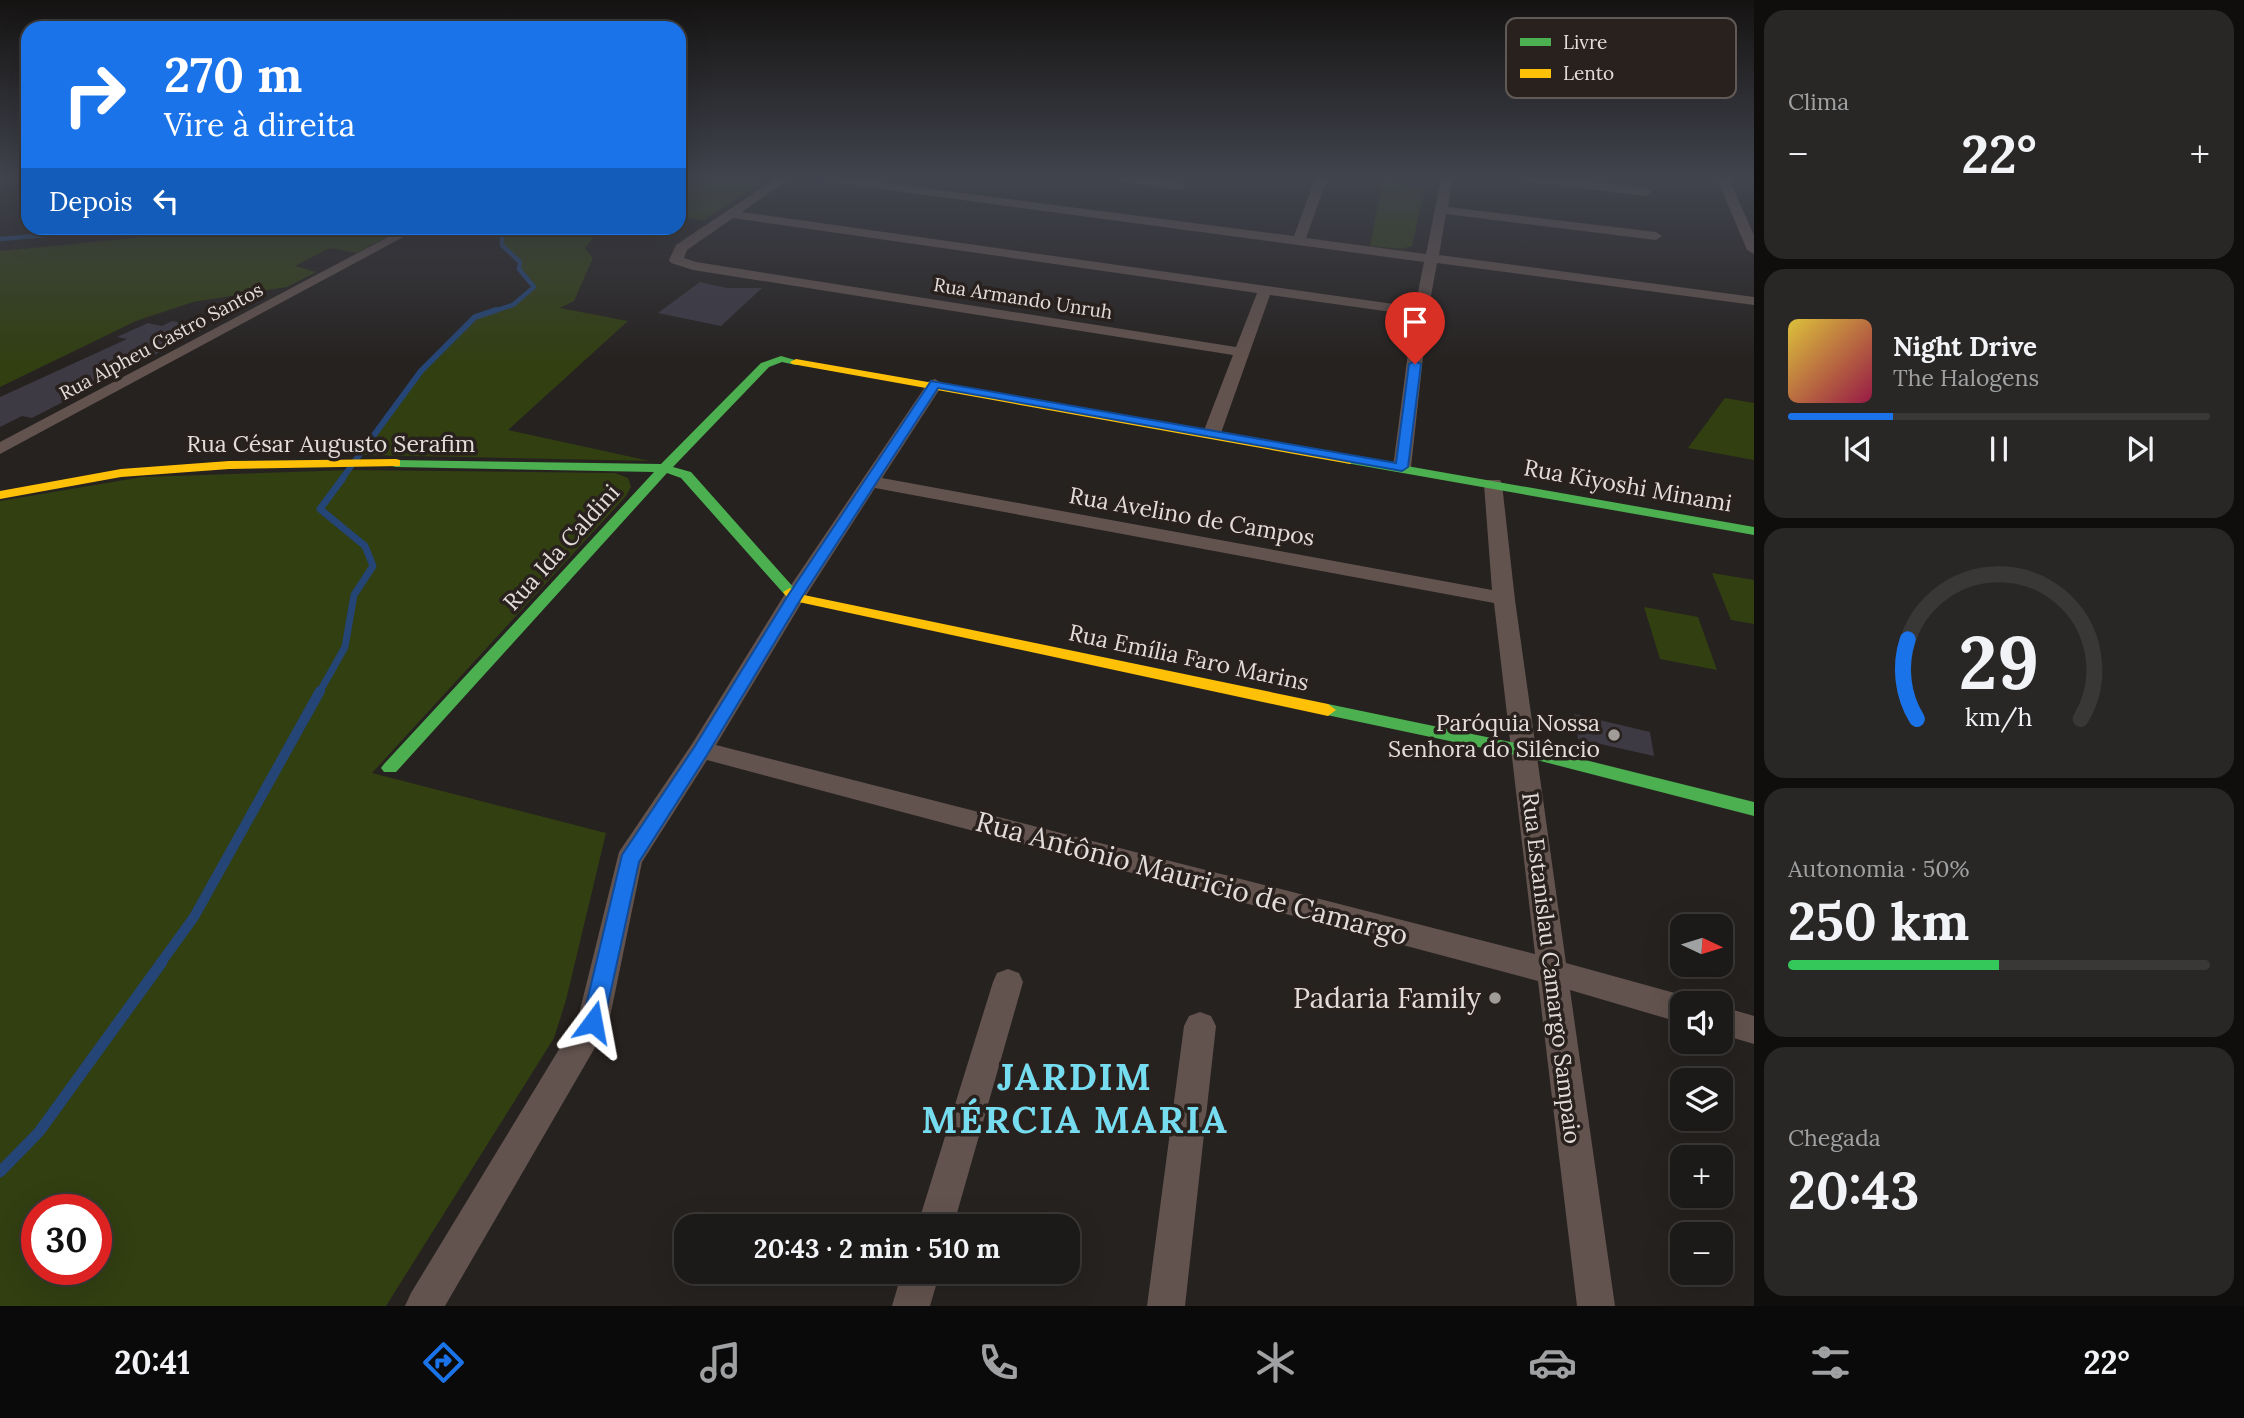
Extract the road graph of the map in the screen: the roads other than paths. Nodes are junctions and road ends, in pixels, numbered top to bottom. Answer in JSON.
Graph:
{"nodes":[{"id":1,"x":392,"y":240,"type":"edge"},
{"id":2,"x":693,"y":240,"type":"edge"},
{"id":3,"x":913,"y":240,"type":"edge"},
{"id":4,"x":1299,"y":240,"type":"edge"},
{"id":5,"x":1435,"y":240,"type":"edge"},
{"id":6,"x":1432,"y":258,"type":"junction"},
{"id":7,"x":1265,"y":290,"type":"junction"},
{"id":8,"x":1754,"y":301,"type":"edge"},
{"id":9,"x":1422,"y":312,"type":"junction"},
{"id":10,"x":1241,"y":352,"type":"junction"},
{"id":11,"x":935,"y":384,"type":"junction"},
{"id":12,"x":1212,"y":433,"type":"junction"},
{"id":13,"x":0,"y":449,"type":"edge"},
{"id":14,"x":1402,"y":467,"type":"junction"},
{"id":15,"x":664,"y":468,"type":"junction"},
{"id":16,"x":872,"y":482,"type":"junction"},
{"id":17,"x":1493,"y":484,"type":"junction"},
{"id":18,"x":0,"y":495,"type":"edge"},
{"id":19,"x":1754,"y":531,"type":"edge"},
{"id":20,"x":794,"y":597,"type":"junction"},
{"id":21,"x":1503,"y":598,"type":"junction"},
{"id":22,"x":701,"y":750,"type":"junction"},
{"id":23,"x":1525,"y":751,"type":"junction"},
{"id":24,"x":390,"y":768,"type":"dead end"},
{"id":25,"x":1754,"y":810,"type":"edge"},
{"id":26,"x":1550,"y":971,"type":"junction"},
{"id":27,"x":1008,"y":982,"type":"dead end"},
{"id":28,"x":1670,"y":1006,"type":"edge"},
{"id":29,"x":1733,"y":1024,"type":"edge"},
{"id":30,"x":1200,"y":1026,"type":"dead end"},
{"id":31,"x":1754,"y":1030,"type":"edge"},
{"id":32,"x":939,"y":1214,"type":"edge"},
{"id":33,"x":917,"y":1284,"type":"edge"},
{"id":34,"x":1599,"y":1305,"type":"edge"},
{"id":35,"x":424,"y":1306,"type":"edge"},
{"id":36,"x":911,"y":1306,"type":"edge"},
{"id":37,"x":1166,"y":1306,"type":"edge"}],
"edges":[{"from":1,"to":13,"type":"street","name":"Rua Alpheu Castro Santos"},
{"from":2,"to":10,"type":"street","name":"Rua Armando Unruh"},
{"from":3,"to":7,"type":"street"},
{"from":4,"to":6,"type":"street"},
{"from":5,"to":6,"type":"street"},
{"from":6,"to":8,"type":"street"},
{"from":6,"to":9,"type":"street"},
{"from":7,"to":9,"type":"street"},
{"from":7,"to":10,"type":"street"},
{"from":9,"to":14,"type":"street"},
{"from":10,"to":12,"type":"street"},
{"from":11,"to":12,"type":"street"},
{"from":11,"to":15,"type":"street","name":"Rua Ida Caldini"},
{"from":11,"to":16,"type":"street"},
{"from":12,"to":14,"type":"street"},
{"from":14,"to":17,"type":"street"},
{"from":15,"to":18,"type":"street","name":"Rua César Augusto Serafim"},
{"from":15,"to":20,"type":"street"},
{"from":15,"to":24,"type":"street","name":"Rua Ida Caldini"},
{"from":16,"to":20,"type":"street"},
{"from":16,"to":21,"type":"street","name":"Rua Avelino de Campos"},
{"from":17,"to":19,"type":"street","name":"Rua Kiyoshi Minami"},
{"from":17,"to":21,"type":"street","name":"Rua Estanislau Camargo Sampaio"},
{"from":20,"to":22,"type":"street"},
{"from":20,"to":23,"type":"street","name":"Rua Emília Faro Marins"},
{"from":21,"to":23,"type":"street","name":"Rua Estanislau Camargo Sampaio"},
{"from":22,"to":26,"type":"street","name":"Rua Antônio Mauricio de Camargo"},
{"from":22,"to":35,"type":"street"},
{"from":23,"to":25,"type":"street","name":"Rua Emília Faro Marins"},
{"from":23,"to":26,"type":"street","name":"Rua Estanislau Camargo Sampaio"},
{"from":26,"to":28,"type":"street","name":"Rua Antônio Mauricio de Camargo"},
{"from":26,"to":34,"type":"street","name":"Rua Estanislau Camargo Sampaio"},
{"from":27,"to":32,"type":"street"},
{"from":29,"to":31,"type":"street"},
{"from":30,"to":37,"type":"street"},
{"from":33,"to":36,"type":"street"}]}
